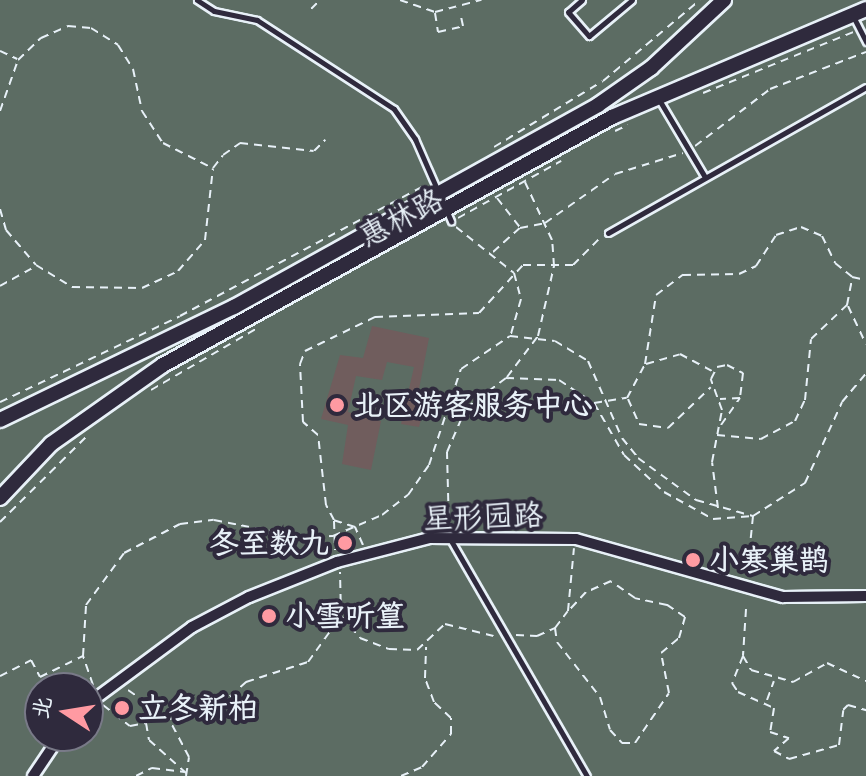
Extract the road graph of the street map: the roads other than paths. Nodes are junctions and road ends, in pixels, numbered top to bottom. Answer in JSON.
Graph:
{"nodes":[{"id":1,"x":197,"y":0,"type":"edge"},
{"id":2,"x":582,"y":0,"type":"edge"},
{"id":3,"x":632,"y":0,"type":"edge"},
{"id":4,"x":724,"y":0,"type":"edge"},
{"id":5,"x":860,"y":18,"type":"edge"},
{"id":6,"x":866,"y":42,"type":"edge"},
{"id":7,"x":866,"y":87,"type":"edge"},
{"id":8,"x":658,"y":97,"type":"junction"},
{"id":9,"x":705,"y":177,"type":"junction"},
{"id":10,"x":445,"y":209,"type":"junction"},
{"id":11,"x":608,"y":233,"type":"road end"},
{"id":12,"x":0,"y":420,"type":"edge"},
{"id":13,"x":0,"y":498,"type":"edge"},
{"id":14,"x":450,"y":538,"type":"junction"},
{"id":15,"x":866,"y":596,"type":"edge"},
{"id":16,"x":104,"y":690,"type":"edge"},
{"id":17,"x":49,"y":752,"type":"edge"},
{"id":18,"x":33,"y":776,"type":"edge"},
{"id":19,"x":587,"y":776,"type":"edge"}],
"edges":[{"from":1,"to":10,"type":"lane"},
{"from":2,"to":3,"type":"lane"},
{"from":4,"to":10,"type":"main road","name":"惠林路"},
{"from":5,"to":6,"type":"lane"},
{"from":5,"to":8,"type":"main road","name":"惠林路"},
{"from":7,"to":9,"type":"lane"},
{"from":8,"to":9,"type":"lane"},
{"from":8,"to":10,"type":"main road","name":"惠林路"},
{"from":9,"to":11,"type":"lane"},
{"from":10,"to":12,"type":"main road","name":"惠林路"},
{"from":10,"to":13,"type":"main road","name":"惠林路"},
{"from":14,"to":15,"type":"street","name":"星形园路"},
{"from":14,"to":16,"type":"street","name":"星形园路"},
{"from":14,"to":19,"type":"lane"},
{"from":17,"to":18,"type":"street"}]}
